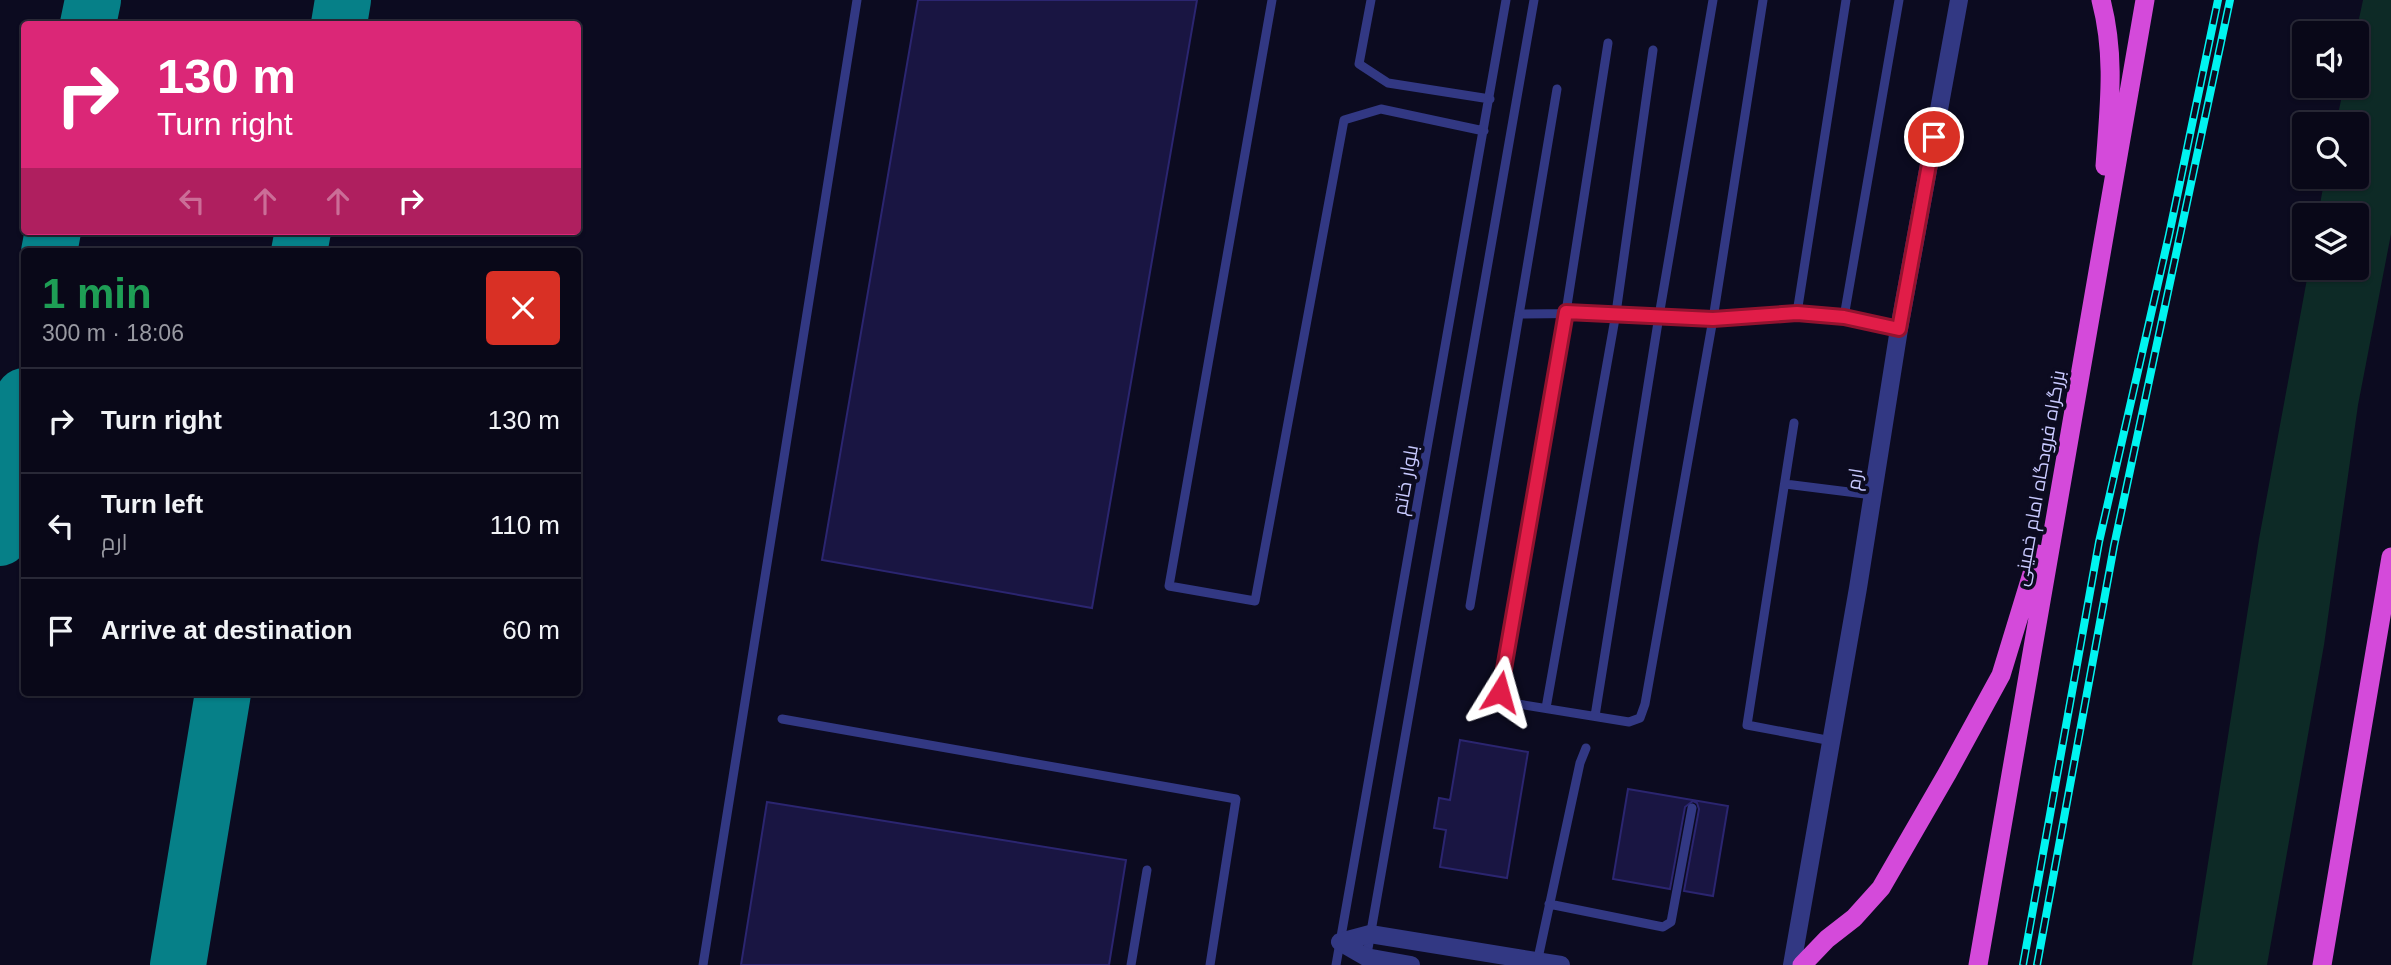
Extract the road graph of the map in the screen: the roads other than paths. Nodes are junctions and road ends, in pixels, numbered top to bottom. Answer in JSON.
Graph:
{"nodes":[{"id":1,"x":857,"y":0,"type":"edge"},
{"id":2,"x":1272,"y":0,"type":"edge"},
{"id":3,"x":1371,"y":0,"type":"edge"},
{"id":4,"x":1506,"y":0,"type":"edge"},
{"id":5,"x":1534,"y":0,"type":"edge"},
{"id":6,"x":1713,"y":0,"type":"edge"},
{"id":7,"x":1763,"y":0,"type":"edge"},
{"id":8,"x":1846,"y":0,"type":"edge"},
{"id":9,"x":1899,"y":0,"type":"edge"},
{"id":10,"x":1959,"y":0,"type":"edge"},
{"id":11,"x":2101,"y":0,"type":"edge"},
{"id":12,"x":2146,"y":0,"type":"edge"},
{"id":13,"x":1608,"y":43,"type":"dead end"},
{"id":14,"x":1653,"y":50,"type":"dead end"},
{"id":15,"x":1557,"y":89,"type":"dead end"},
{"id":16,"x":1490,"y":99,"type":"junction"},
{"id":17,"x":1484,"y":131,"type":"junction"},
{"id":18,"x":2097,"y":273,"type":"junction"},
{"id":19,"x":1566,"y":312,"type":"junction"},
{"id":20,"x":1616,"y":313,"type":"junction"},
{"id":21,"x":1797,"y":313,"type":"junction"},
{"id":22,"x":1519,"y":314,"type":"junction"},
{"id":23,"x":1659,"y":316,"type":"junction"},
{"id":24,"x":1844,"y":317,"type":"junction"},
{"id":25,"x":1713,"y":319,"type":"junction"},
{"id":26,"x":1899,"y":329,"type":"junction"},
{"id":27,"x":1794,"y":423,"type":"dead end"},
{"id":28,"x":2062,"y":476,"type":"junction"},
{"id":29,"x":1785,"y":484,"type":"junction"},
{"id":30,"x":1873,"y":495,"type":"junction"},
{"id":31,"x":2391,"y":556,"type":"edge"},
{"id":32,"x":1470,"y":606,"type":"dead end"},
{"id":33,"x":1546,"y":708,"type":"junction"},
{"id":34,"x":1595,"y":716,"type":"junction"},
{"id":35,"x":782,"y":719,"type":"dead end"},
{"id":36,"x":1832,"y":741,"type":"junction"},
{"id":37,"x":1586,"y":748,"type":"dead end"},
{"id":38,"x":1692,"y":808,"type":"dead end"},
{"id":39,"x":1147,"y":870,"type":"dead end"},
{"id":40,"x":1549,"y":904,"type":"junction"},
{"id":41,"x":1370,"y":934,"type":"junction"},
{"id":42,"x":1340,"y":942,"type":"junction"},
{"id":43,"x":1366,"y":961,"type":"edge"},
{"id":44,"x":1537,"y":963,"type":"edge"},
{"id":45,"x":703,"y":965,"type":"edge"},
{"id":46,"x":1131,"y":965,"type":"edge"},
{"id":47,"x":1210,"y":965,"type":"edge"},
{"id":48,"x":1336,"y":965,"type":"edge"},
{"id":49,"x":1411,"y":965,"type":"edge"},
{"id":50,"x":1561,"y":965,"type":"edge"},
{"id":51,"x":1793,"y":965,"type":"edge"},
{"id":52,"x":1802,"y":965,"type":"edge"},
{"id":53,"x":1978,"y":965,"type":"edge"},
{"id":54,"x":2322,"y":965,"type":"edge"}],
"edges":[{"from":1,"to":45,"type":"lane"},
{"from":2,"to":17,"type":"lane"},
{"from":3,"to":16,"type":"lane"},
{"from":4,"to":16,"type":"lane","name":"بلوار خاتم"},
{"from":5,"to":41,"type":"lane"},
{"from":6,"to":23,"type":"lane"},
{"from":7,"to":25,"type":"lane"},
{"from":8,"to":21,"type":"lane"},
{"from":9,"to":24,"type":"lane"},
{"from":10,"to":26,"type":"street","name":"ارم"},
{"from":11,"to":18,"type":"highway"},
{"from":12,"to":18,"type":"highway","name":"بزرگراه فرودگاه امام خمینی"},
{"from":13,"to":19,"type":"lane"},
{"from":14,"to":20,"type":"lane"},
{"from":15,"to":22,"type":"lane"},
{"from":16,"to":17,"type":"lane","name":"بلوار خاتم"},
{"from":17,"to":42,"type":"lane","name":"بلوار خاتم"},
{"from":18,"to":28,"type":"highway","name":"بزرگراه فرودگاه امام خمینی"},
{"from":19,"to":20,"type":"lane"},
{"from":19,"to":22,"type":"lane"},
{"from":19,"to":33,"type":"lane"},
{"from":20,"to":23,"type":"lane"},
{"from":20,"to":33,"type":"lane"},
{"from":21,"to":24,"type":"lane"},
{"from":21,"to":25,"type":"lane"},
{"from":22,"to":32,"type":"lane"},
{"from":23,"to":25,"type":"lane"},
{"from":23,"to":34,"type":"lane"},
{"from":24,"to":26,"type":"lane"},
{"from":25,"to":34,"type":"lane"},
{"from":26,"to":30,"type":"street","name":"ارم"},
{"from":27,"to":29,"type":"lane"},
{"from":28,"to":52,"type":"highway"},
{"from":28,"to":53,"type":"highway","name":"بزرگراه فرودگاه امام خمینی"},
{"from":29,"to":30,"type":"lane"},
{"from":29,"to":36,"type":"lane"},
{"from":30,"to":36,"type":"street","name":"ارم"},
{"from":31,"to":54,"type":"highway"},
{"from":33,"to":34,"type":"lane"},
{"from":35,"to":47,"type":"lane"},
{"from":36,"to":51,"type":"street","name":"ارم"},
{"from":37,"to":40,"type":"lane"},
{"from":38,"to":40,"type":"lane"},
{"from":39,"to":46,"type":"lane"},
{"from":40,"to":44,"type":"lane"},
{"from":41,"to":42,"type":"street"},
{"from":41,"to":43,"type":"lane"},
{"from":41,"to":44,"type":"street"},
{"from":42,"to":43,"type":"street"},
{"from":42,"to":48,"type":"lane","name":"بلوار خاتم"},
{"from":43,"to":49,"type":"street"},
{"from":44,"to":50,"type":"street"}]}
